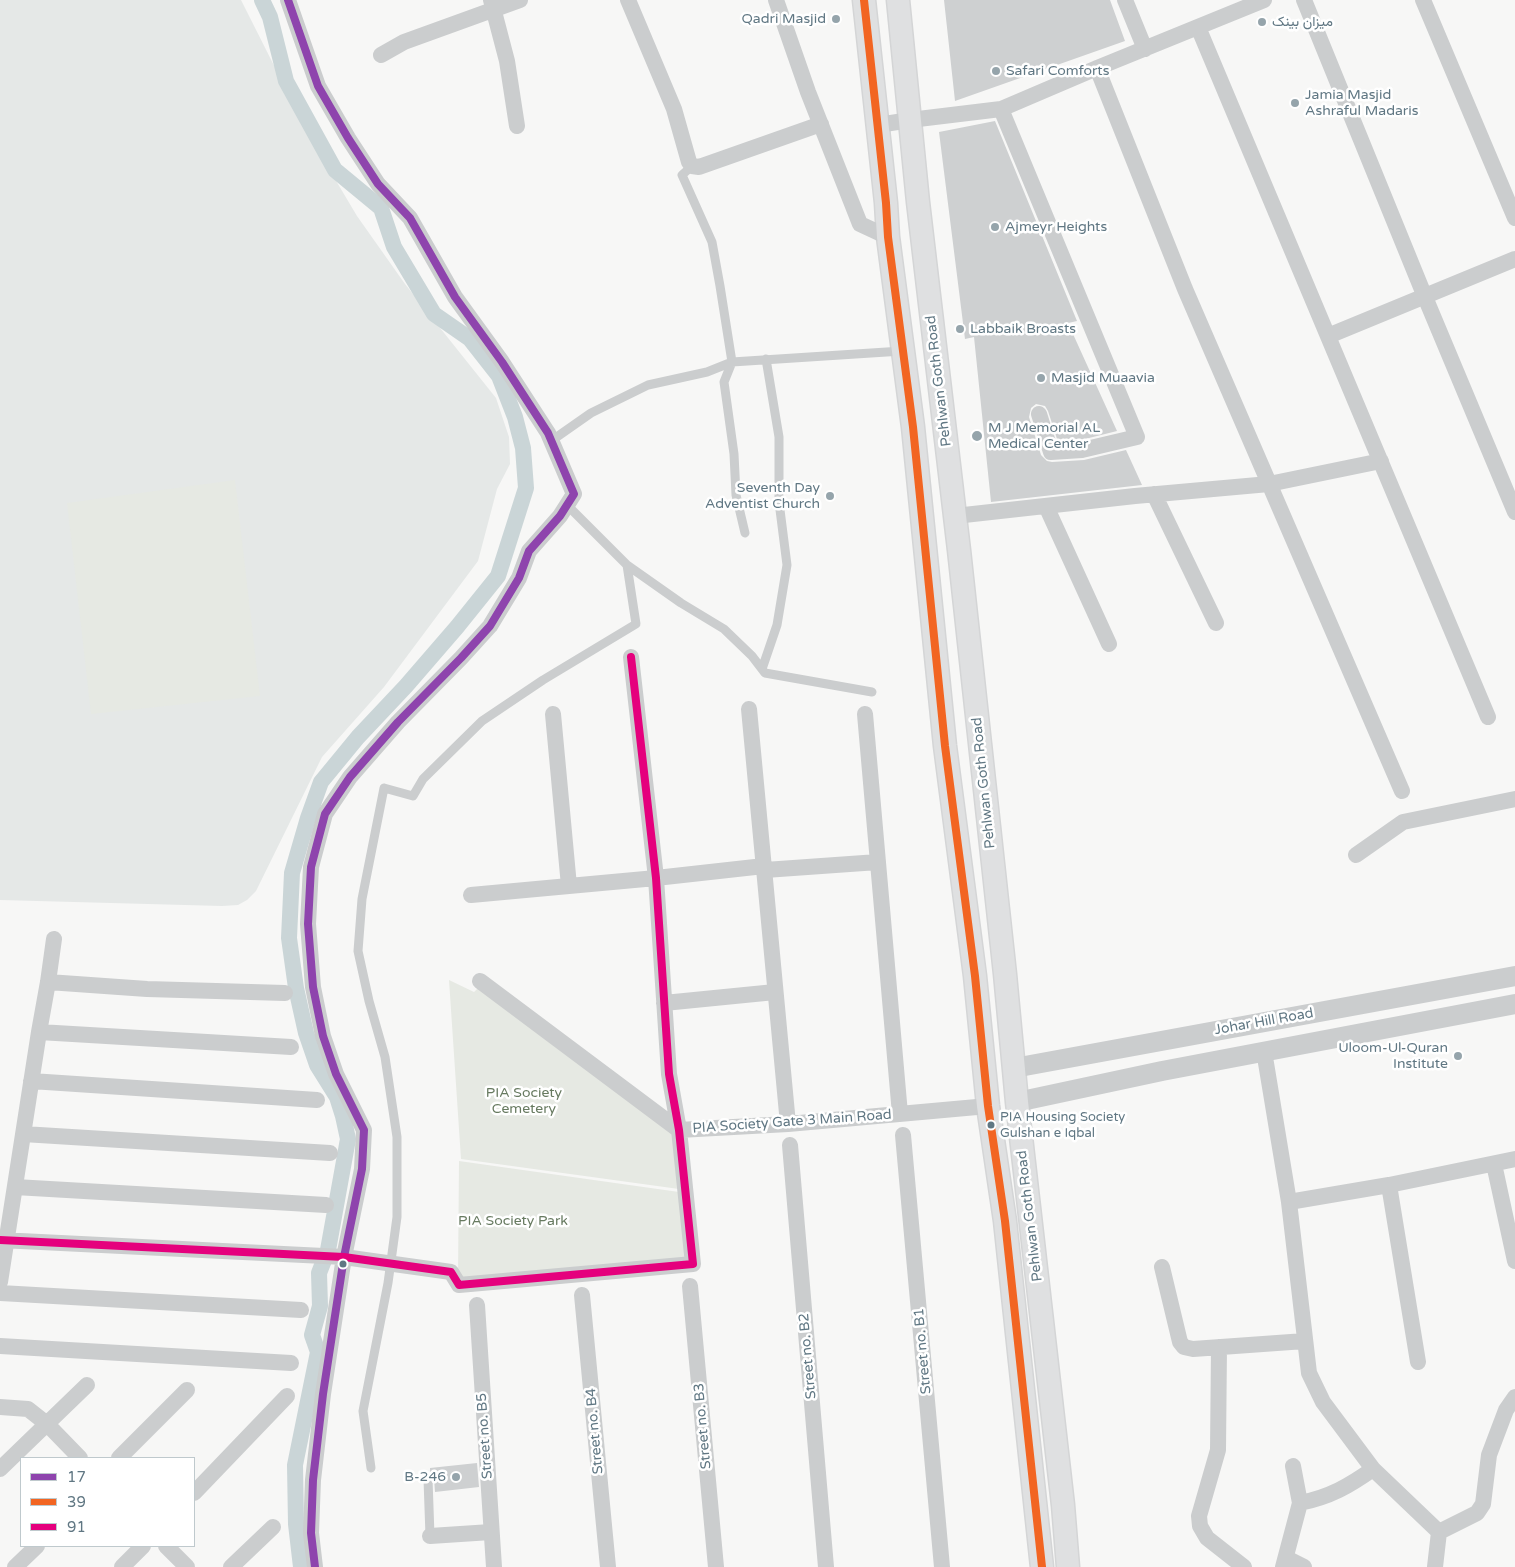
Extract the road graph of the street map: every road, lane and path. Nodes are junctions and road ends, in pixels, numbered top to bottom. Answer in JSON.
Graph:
{"nodes":[{"id":1,"x":288,"y":0,"type":"edge"},
{"id":2,"x":520,"y":0,"type":"edge"},
{"id":3,"x":628,"y":0,"type":"edge"},
{"id":4,"x":776,"y":0,"type":"edge"},
{"id":5,"x":864,"y":0,"type":"edge"},
{"id":6,"x":898,"y":0,"type":"edge"},
{"id":7,"x":1125,"y":0,"type":"edge"},
{"id":8,"x":1264,"y":0,"type":"edge"},
{"id":9,"x":1304,"y":0,"type":"edge"},
{"id":10,"x":1424,"y":0,"type":"edge"},
{"id":11,"x":492,"y":5,"type":"edge"},
{"id":12,"x":1198,"y":27,"type":"junction"},
{"id":13,"x":1145,"y":48,"type":"junction"},
{"id":14,"x":381,"y":55,"type":"dead end"},
{"id":15,"x":1097,"y":68,"type":"junction"},
{"id":16,"x":1001,"y":109,"type":"junction"},
{"id":17,"x":910,"y":120,"type":"junction"},
{"id":18,"x":821,"y":124,"type":"junction"},
{"id":19,"x":878,"y":125,"type":"junction"},
{"id":20,"x":517,"y":126,"type":"dead end"},
{"id":21,"x":692,"y":166,"type":"junction"},
{"id":22,"x":1515,"y":218,"type":"edge"},
{"id":23,"x":888,"y":237,"type":"junction"},
{"id":24,"x":1515,"y":259,"type":"edge"},
{"id":25,"x":1424,"y":297,"type":"junction"},
{"id":26,"x":931,"y":315,"type":"junction"},
{"id":27,"x":899,"y":319,"type":"junction"},
{"id":28,"x":1328,"y":336,"type":"junction"},
{"id":29,"x":902,"y":352,"type":"junction"},
{"id":30,"x":766,"y":359,"type":"junction"},
{"id":31,"x":732,"y":362,"type":"junction"},
{"id":32,"x":1040,"y":414,"type":"dead end"},
{"id":33,"x":551,"y":441,"type":"junction"},
{"id":34,"x":1381,"y":462,"type":"junction"},
{"id":35,"x":1269,"y":484,"type":"junction"},
{"id":36,"x":952,"y":491,"type":"junction"},
{"id":37,"x":920,"y":493,"type":"junction"},
{"id":38,"x":1154,"y":494,"type":"junction"},
{"id":39,"x":567,"y":505,"type":"junction"},
{"id":40,"x":1046,"y":506,"type":"junction"},
{"id":41,"x":1515,"y":512,"type":"edge"},
{"id":42,"x":955,"y":516,"type":"junction"},
{"id":43,"x":745,"y":533,"type":"dead end"},
{"id":44,"x":628,"y":565,"type":"junction"},
{"id":45,"x":1216,"y":624,"type":"dead end"},
{"id":46,"x":1109,"y":644,"type":"dead end"},
{"id":47,"x":631,"y":657,"type":"dead end"},
{"id":48,"x":762,"y":668,"type":"junction"},
{"id":49,"x":872,"y":692,"type":"dead end"},
{"id":50,"x":749,"y":709,"type":"dead end"},
{"id":51,"x":553,"y":714,"type":"dead end"},
{"id":52,"x":865,"y":714,"type":"dead end"},
{"id":53,"x":1488,"y":717,"type":"dead end"},
{"id":54,"x":1402,"y":791,"type":"dead end"},
{"id":55,"x":1515,"y":799,"type":"edge"},
{"id":56,"x":1356,"y":856,"type":"dead end"},
{"id":57,"x":878,"y":862,"type":"junction"},
{"id":58,"x":765,"y":868,"type":"junction"},
{"id":59,"x":656,"y":878,"type":"junction"},
{"id":60,"x":569,"y":886,"type":"junction"},
{"id":61,"x":471,"y":895,"type":"dead end"},
{"id":62,"x":54,"y":939,"type":"dead end"},
{"id":63,"x":1005,"y":974,"type":"junction"},
{"id":64,"x":975,"y":976,"type":"junction"},
{"id":65,"x":1515,"y":976,"type":"edge"},
{"id":66,"x":480,"y":981,"type":"dead end"},
{"id":67,"x":48,"y":982,"type":"junction"},
{"id":68,"x":775,"y":992,"type":"junction"},
{"id":69,"x":285,"y":993,"type":"dead end"},
{"id":70,"x":664,"y":1003,"type":"junction"},
{"id":71,"x":1515,"y":1004,"type":"edge"},
{"id":72,"x":39,"y":1032,"type":"junction"},
{"id":73,"x":291,"y":1047,"type":"dead end"},
{"id":74,"x":1264,"y":1051,"type":"junction"},
{"id":75,"x":1014,"y":1068,"type":"junction"},
{"id":76,"x":31,"y":1081,"type":"junction"},
{"id":77,"x":317,"y":1100,"type":"dead end"},
{"id":78,"x":1017,"y":1102,"type":"junction"},
{"id":79,"x":988,"y":1106,"type":"junction"},
{"id":80,"x":900,"y":1114,"type":"junction"},
{"id":81,"x":788,"y":1124,"type":"junction"},
{"id":82,"x":679,"y":1130,"type":"junction"},
{"id":83,"x":23,"y":1134,"type":"junction"},
{"id":84,"x":903,"y":1135,"type":"dead end"},
{"id":85,"x":790,"y":1145,"type":"dead end"},
{"id":86,"x":330,"y":1153,"type":"dead end"},
{"id":87,"x":1515,"y":1159,"type":"edge"},
{"id":88,"x":1494,"y":1164,"type":"junction"},
{"id":89,"x":1389,"y":1185,"type":"junction"},
{"id":90,"x":15,"y":1187,"type":"junction"},
{"id":91,"x":1028,"y":1199,"type":"junction"},
{"id":92,"x":1002,"y":1202,"type":"junction"},
{"id":93,"x":1289,"y":1202,"type":"junction"},
{"id":94,"x":326,"y":1205,"type":"dead end"},
{"id":95,"x":3,"y":1240,"type":"edge"},
{"id":96,"x":338,"y":1256,"type":"junction"},
{"id":97,"x":1515,"y":1262,"type":"edge"},
{"id":98,"x":391,"y":1264,"type":"junction"},
{"id":99,"x":1162,"y":1267,"type":"dead end"},
{"id":100,"x":0,"y":1282,"type":"edge"},
{"id":101,"x":690,"y":1286,"type":"dead end"},
{"id":102,"x":0,"y":1293,"type":"edge"},
{"id":103,"x":582,"y":1295,"type":"dead end"},
{"id":104,"x":477,"y":1304,"type":"dead end"},
{"id":105,"x":301,"y":1310,"type":"dead end"},
{"id":106,"x":1305,"y":1341,"type":"junction"},
{"id":107,"x":0,"y":1346,"type":"edge"},
{"id":108,"x":1219,"y":1347,"type":"junction"},
{"id":109,"x":1418,"y":1362,"type":"dead end"},
{"id":110,"x":291,"y":1363,"type":"dead end"},
{"id":111,"x":87,"y":1385,"type":"dead end"},
{"id":112,"x":187,"y":1390,"type":"dead end"},
{"id":113,"x":287,"y":1396,"type":"dead end"},
{"id":114,"x":1515,"y":1397,"type":"edge"},
{"id":115,"x":0,"y":1407,"type":"edge"},
{"id":116,"x":47,"y":1424,"type":"junction"},
{"id":117,"x":79,"y":1457,"type":"edge"},
{"id":118,"x":120,"y":1457,"type":"edge"},
{"id":119,"x":1293,"y":1466,"type":"dead end"},
{"id":120,"x":371,"y":1468,"type":"dead end"},
{"id":121,"x":0,"y":1469,"type":"edge"},
{"id":122,"x":1373,"y":1469,"type":"junction"},
{"id":123,"x":428,"y":1480,"type":"dead end"},
{"id":124,"x":195,"y":1492,"type":"edge"},
{"id":125,"x":1300,"y":1503,"type":"junction"},
{"id":126,"x":273,"y":1527,"type":"dead end"},
{"id":127,"x":491,"y":1532,"type":"junction"},
{"id":128,"x":1439,"y":1532,"type":"junction"},
{"id":129,"x":430,"y":1536,"type":"joint"},
{"id":130,"x":36,"y":1547,"type":"edge"},
{"id":131,"x":142,"y":1547,"type":"edge"},
{"id":132,"x":167,"y":1547,"type":"edge"},
{"id":133,"x":1285,"y":1562,"type":"edge"},
{"id":134,"x":15,"y":1567,"type":"edge"},
{"id":135,"x":122,"y":1567,"type":"edge"},
{"id":136,"x":187,"y":1567,"type":"edge"},
{"id":137,"x":231,"y":1567,"type":"edge"},
{"id":138,"x":315,"y":1567,"type":"edge"},
{"id":139,"x":494,"y":1567,"type":"edge"},
{"id":140,"x":608,"y":1567,"type":"edge"},
{"id":141,"x":716,"y":1567,"type":"edge"},
{"id":142,"x":826,"y":1567,"type":"edge"},
{"id":143,"x":942,"y":1567,"type":"edge"},
{"id":144,"x":1042,"y":1567,"type":"edge"},
{"id":145,"x":1068,"y":1567,"type":"edge"},
{"id":146,"x":1244,"y":1567,"type":"edge"},
{"id":147,"x":1304,"y":1567,"type":"edge"},
{"id":148,"x":1435,"y":1567,"type":"edge"}],
"edges":[{"from":1,"to":33,"type":"street"},
{"from":2,"to":11,"type":"street"},
{"from":3,"to":21,"type":"street"},
{"from":4,"to":18,"type":"street"},
{"from":5,"to":19,"type":"main road","name":"Pehlwan Goth Road"},
{"from":6,"to":17,"type":"main road","name":"Pehlwan Goth Road"},
{"from":7,"to":13,"type":"street"},
{"from":8,"to":12,"type":"street"},
{"from":9,"to":25,"type":"street"},
{"from":10,"to":22,"type":"street"},
{"from":11,"to":14,"type":"street"},
{"from":11,"to":20,"type":"street"},
{"from":12,"to":13,"type":"street"},
{"from":12,"to":28,"type":"street"},
{"from":13,"to":15,"type":"street"},
{"from":15,"to":16,"type":"street"},
{"from":15,"to":35,"type":"street"},
{"from":16,"to":17,"type":"street"},
{"from":16,"to":32,"type":"street"},
{"from":17,"to":19,"type":"street"},
{"from":17,"to":26,"type":"main road","name":"Pehlwan Goth Road"},
{"from":18,"to":21,"type":"street"},
{"from":18,"to":23,"type":"street"},
{"from":19,"to":23,"type":"main road","name":"Pehlwan Goth Road"},
{"from":21,"to":31,"type":"lane"},
{"from":23,"to":27,"type":"main road","name":"Pehlwan Goth Road"},
{"from":24,"to":25,"type":"street"},
{"from":25,"to":28,"type":"street"},
{"from":25,"to":41,"type":"street"},
{"from":26,"to":27,"type":"main road"},
{"from":26,"to":36,"type":"main road","name":"Pehlwan Goth Road"},
{"from":27,"to":29,"type":"main road","name":"Pehlwan Goth Road"},
{"from":28,"to":34,"type":"street"},
{"from":29,"to":30,"type":"lane"},
{"from":29,"to":37,"type":"main road","name":"Pehlwan Goth Road"},
{"from":30,"to":31,"type":"lane"},
{"from":30,"to":48,"type":"lane"},
{"from":31,"to":33,"type":"lane"},
{"from":31,"to":43,"type":"lane"},
{"from":33,"to":39,"type":"street"},
{"from":34,"to":35,"type":"street"},
{"from":34,"to":53,"type":"street"},
{"from":35,"to":38,"type":"street"},
{"from":35,"to":54,"type":"street"},
{"from":36,"to":37,"type":"main road"},
{"from":36,"to":42,"type":"main road","name":"Pehlwan Goth Road"},
{"from":37,"to":64,"type":"main road","name":"Pehlwan Goth Road"},
{"from":38,"to":40,"type":"street"},
{"from":38,"to":45,"type":"street"},
{"from":39,"to":44,"type":"lane"},
{"from":39,"to":96,"type":"street"},
{"from":40,"to":42,"type":"street"},
{"from":40,"to":46,"type":"street"},
{"from":42,"to":63,"type":"main road","name":"Pehlwan Goth Road"},
{"from":44,"to":48,"type":"lane"},
{"from":44,"to":98,"type":"lane"},
{"from":47,"to":59,"type":"street"},
{"from":48,"to":49,"type":"lane"},
{"from":50,"to":58,"type":"street"},
{"from":51,"to":60,"type":"street"},
{"from":52,"to":57,"type":"street"},
{"from":55,"to":56,"type":"street"},
{"from":57,"to":58,"type":"street"},
{"from":57,"to":80,"type":"street"},
{"from":58,"to":59,"type":"street"},
{"from":58,"to":68,"type":"street"},
{"from":59,"to":60,"type":"street"},
{"from":59,"to":70,"type":"street"},
{"from":60,"to":61,"type":"street"},
{"from":62,"to":67,"type":"street"},
{"from":63,"to":64,"type":"main road"},
{"from":63,"to":75,"type":"main road","name":"Pehlwan Goth Road"},
{"from":64,"to":79,"type":"main road","name":"Pehlwan Goth Road"},
{"from":65,"to":75,"type":"street","name":"Johar Hill Road"},
{"from":66,"to":82,"type":"street"},
{"from":67,"to":69,"type":"street"},
{"from":67,"to":72,"type":"street"},
{"from":68,"to":70,"type":"street"},
{"from":68,"to":81,"type":"street"},
{"from":70,"to":82,"type":"street"},
{"from":71,"to":74,"type":"street"},
{"from":72,"to":73,"type":"street"},
{"from":72,"to":76,"type":"street"},
{"from":74,"to":78,"type":"street"},
{"from":74,"to":93,"type":"street"},
{"from":75,"to":78,"type":"main road","name":"Pehlwan Goth Road"},
{"from":76,"to":77,"type":"street"},
{"from":76,"to":83,"type":"street"},
{"from":78,"to":91,"type":"main road","name":"Pehlwan Goth Road"},
{"from":79,"to":80,"type":"street","name":"PIA Society Gate 3 Main Road"},
{"from":79,"to":92,"type":"main road","name":"Pehlwan Goth Road"},
{"from":80,"to":81,"type":"street","name":"PIA Society Gate 3 Main Road"},
{"from":81,"to":82,"type":"street","name":"PIA Society Gate 3 Main Road"},
{"from":82,"to":98,"type":"street","name":"PIA Society Gate 3 Main Road"},
{"from":83,"to":86,"type":"street"},
{"from":83,"to":90,"type":"street"},
{"from":84,"to":143,"type":"street","name":"Street no. B1"},
{"from":85,"to":142,"type":"street","name":"Street no. B2"},
{"from":87,"to":88,"type":"street"},
{"from":88,"to":89,"type":"street"},
{"from":88,"to":97,"type":"street"},
{"from":89,"to":93,"type":"street"},
{"from":89,"to":109,"type":"street"},
{"from":90,"to":94,"type":"street"},
{"from":90,"to":95,"type":"street"},
{"from":91,"to":92,"type":"main road"},
{"from":91,"to":145,"type":"main road","name":"Pehlwan Goth Road"},
{"from":92,"to":144,"type":"main road","name":"Pehlwan Goth Road"},
{"from":93,"to":106,"type":"street"},
{"from":95,"to":96,"type":"street"},
{"from":95,"to":100,"type":"street"},
{"from":96,"to":98,"type":"street"},
{"from":96,"to":138,"type":"street"},
{"from":98,"to":120,"type":"lane"},
{"from":99,"to":108,"type":"street"},
{"from":101,"to":141,"type":"street","name":"Street no. B3"},
{"from":102,"to":105,"type":"street"},
{"from":103,"to":140,"type":"street","name":"Street no. B4"},
{"from":104,"to":127,"type":"street","name":"Street no. B5"},
{"from":106,"to":108,"type":"street"},
{"from":106,"to":122,"type":"street"},
{"from":107,"to":110,"type":"street"},
{"from":108,"to":146,"type":"street"},
{"from":111,"to":116,"type":"street"},
{"from":112,"to":118,"type":"street"},
{"from":113,"to":124,"type":"street"},
{"from":114,"to":128,"type":"street"},
{"from":115,"to":116,"type":"street"},
{"from":116,"to":117,"type":"street"},
{"from":116,"to":121,"type":"street"},
{"from":119,"to":125,"type":"street"},
{"from":122,"to":125,"type":"street"},
{"from":122,"to":128,"type":"street"},
{"from":123,"to":129,"type":"lane"},
{"from":125,"to":133,"type":"street"},
{"from":126,"to":137,"type":"street"},
{"from":127,"to":129,"type":"street"},
{"from":127,"to":139,"type":"street","name":"Street no. B5"},
{"from":128,"to":148,"type":"street"},
{"from":130,"to":134,"type":"street"},
{"from":131,"to":135,"type":"street"},
{"from":132,"to":136,"type":"street"},
{"from":133,"to":147,"type":"street"}]}
